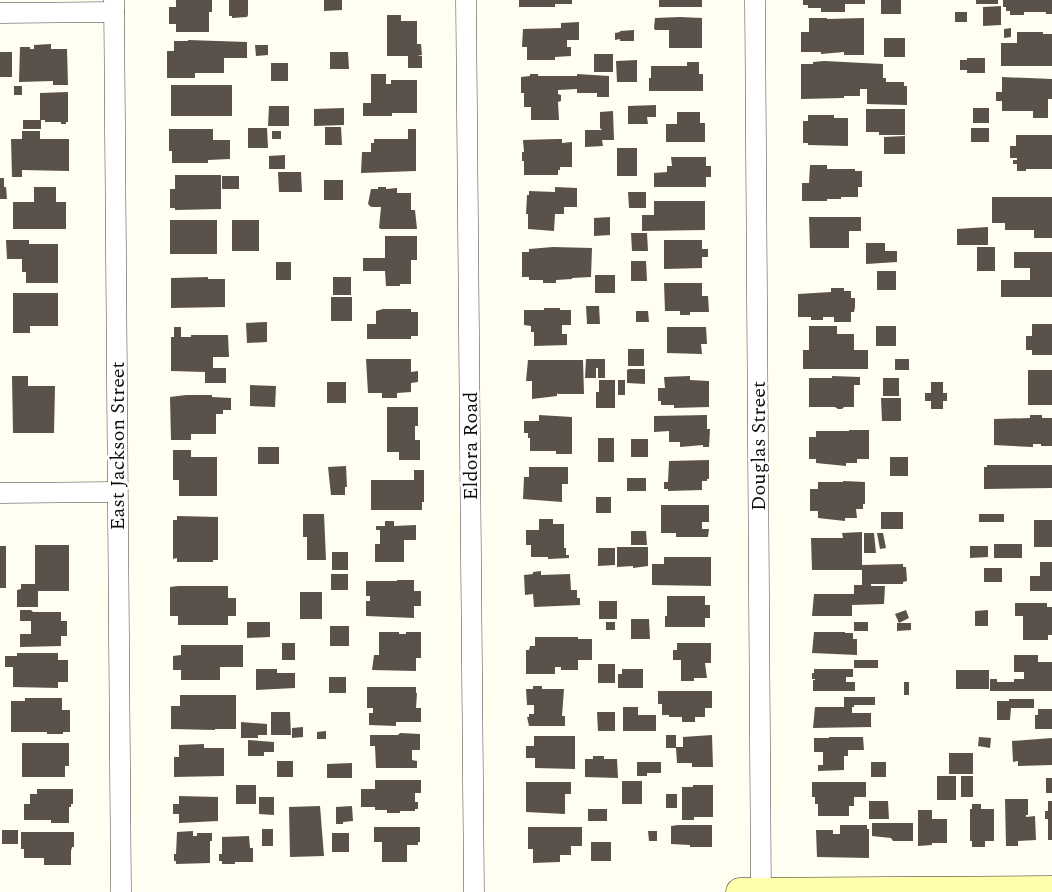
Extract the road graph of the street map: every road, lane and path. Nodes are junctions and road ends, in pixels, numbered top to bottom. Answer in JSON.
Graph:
{"nodes":[{"id":1,"x":466,"y":0,"type":"edge"},
{"id":2,"x":755,"y":0,"type":"edge"},
{"id":3,"x":114,"y":6,"type":"edge"},
{"id":4,"x":0,"y":13,"type":"edge"},
{"id":5,"x":117,"y":492,"type":"junction"},
{"id":6,"x":0,"y":493,"type":"edge"},
{"id":7,"x":1052,"y":890,"type":"edge"},
{"id":8,"x":121,"y":892,"type":"edge"},
{"id":9,"x":474,"y":892,"type":"edge"},
{"id":10,"x":740,"y":892,"type":"edge"},
{"id":11,"x":761,"y":892,"type":"edge"}],
"edges":[{"from":1,"to":9,"type":"street","name":"Eldora Road"},
{"from":2,"to":11,"type":"street","name":"Douglas Street"},
{"from":3,"to":4,"type":"street"},
{"from":3,"to":5,"type":"street","name":"East Jackson Street"},
{"from":5,"to":6,"type":"street"},
{"from":5,"to":8,"type":"street","name":"East Jackson Street"},
{"from":7,"to":11,"type":"street"},
{"from":10,"to":11,"type":"street"}]}
